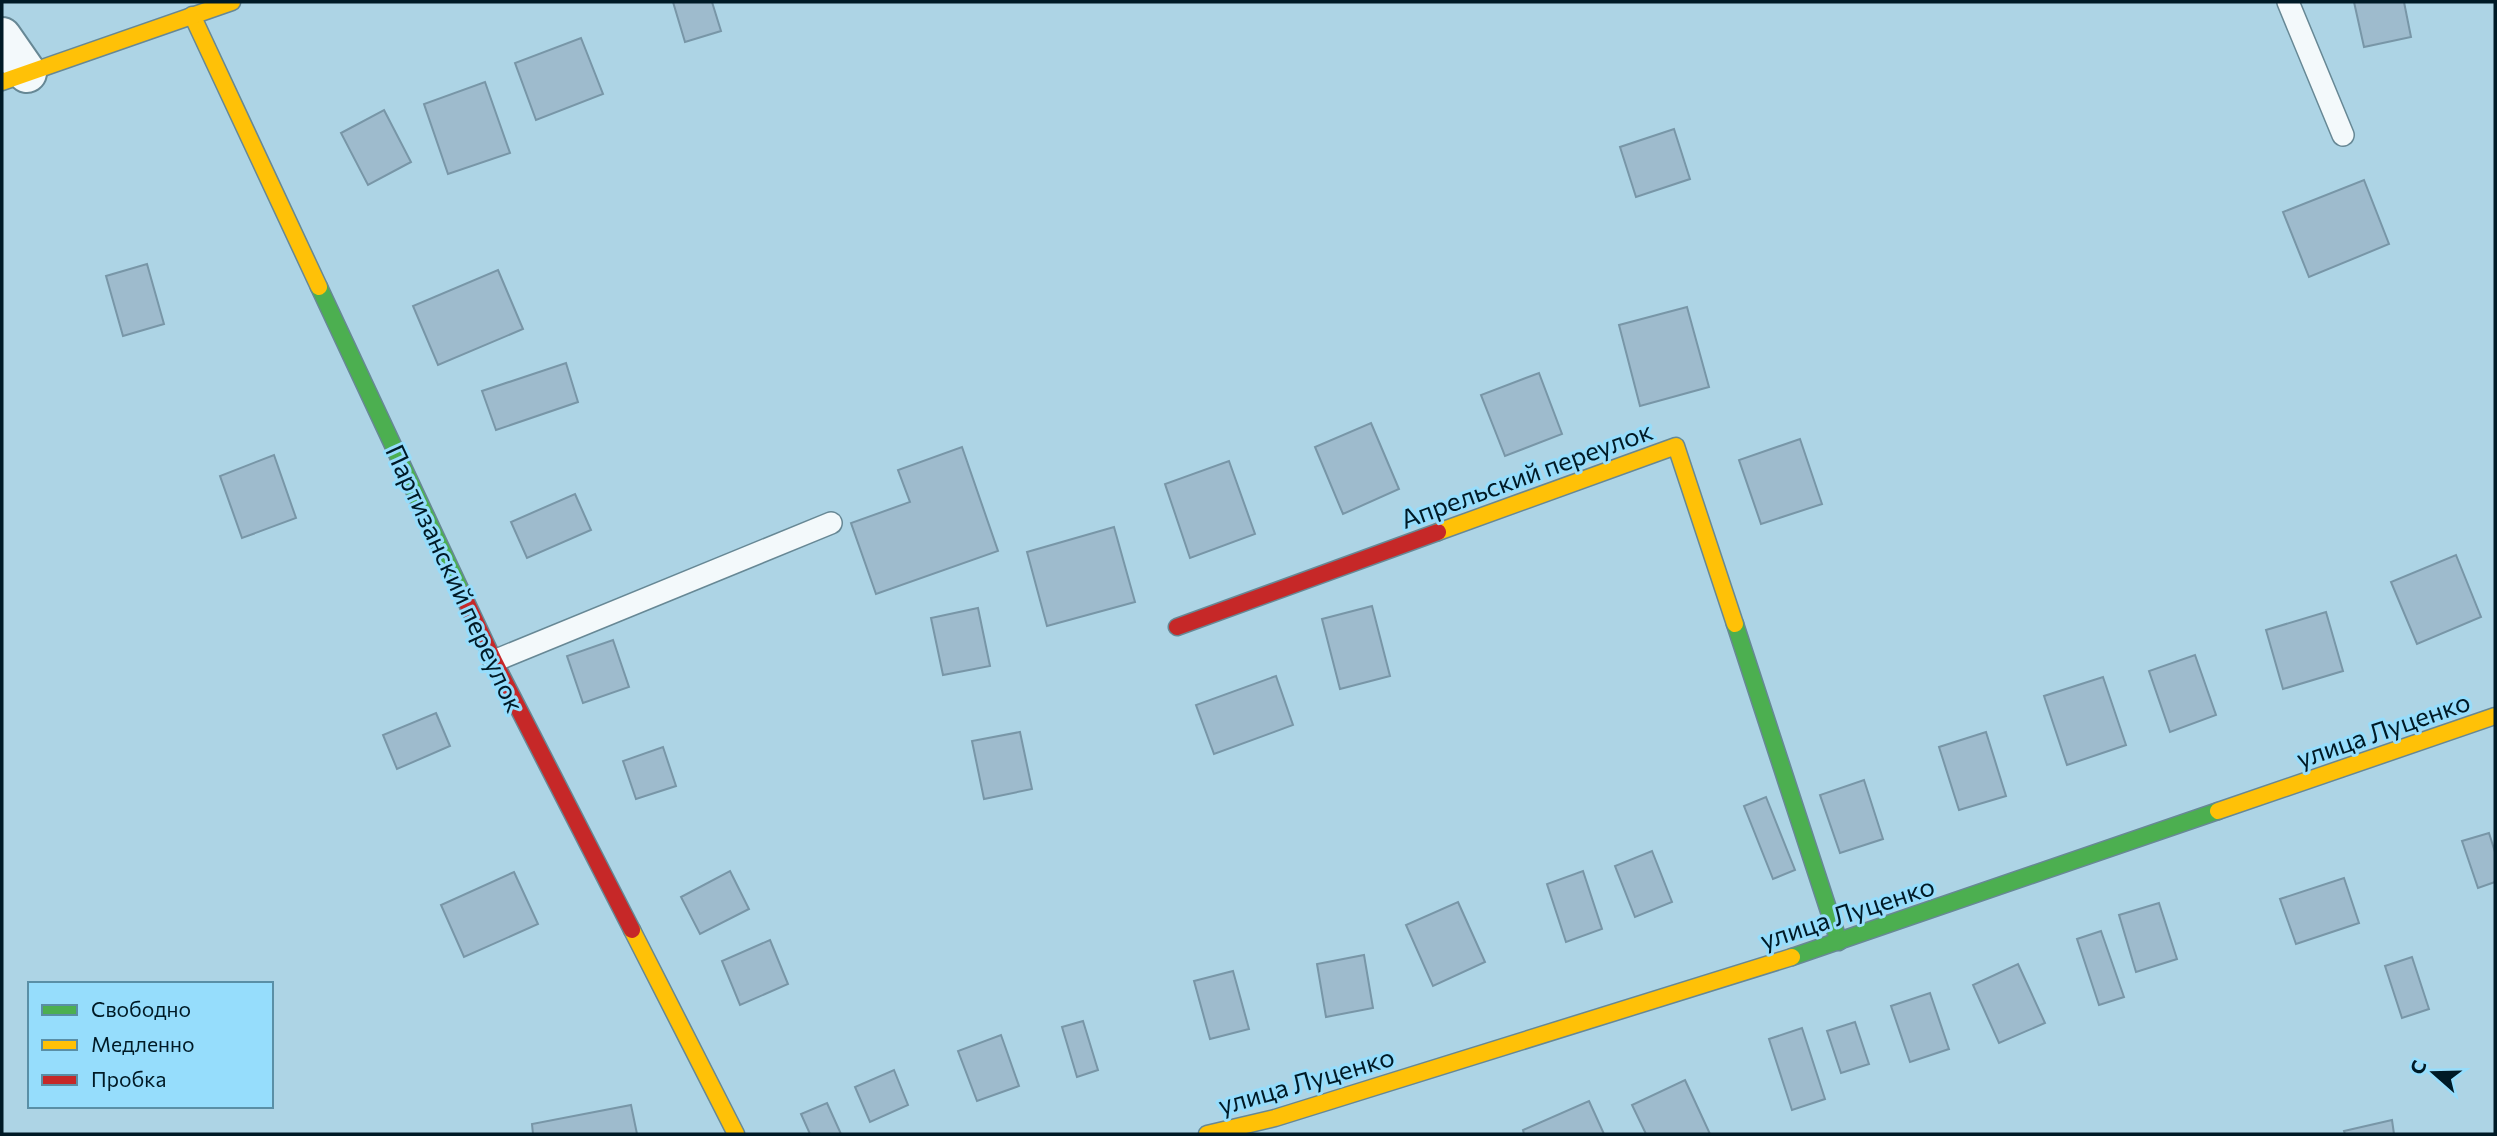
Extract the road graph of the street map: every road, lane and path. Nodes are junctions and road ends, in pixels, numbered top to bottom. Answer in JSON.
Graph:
{"nodes":[{"id":1,"x":232,"y":2,"type":"edge"},
{"id":2,"x":2288,"y":2,"type":"edge"},
{"id":3,"x":192,"y":15,"type":"junction"},
{"id":4,"x":2,"y":37,"type":"edge"},
{"id":5,"x":15,"y":77,"type":"edge"},
{"id":6,"x":2343,"y":135,"type":"dead end"},
{"id":7,"x":831,"y":523,"type":"dead end"},
{"id":8,"x":1177,"y":627,"type":"dead end"},
{"id":9,"x":494,"y":661,"type":"junction"},
{"id":10,"x":2495,"y":716,"type":"edge"},
{"id":11,"x":1839,"y":942,"type":"junction"},
{"id":12,"x":736,"y":1134,"type":"edge"},
{"id":13,"x":1207,"y":1134,"type":"edge"}],
"edges":[{"from":1,"to":3,"type":"street"},
{"from":2,"to":6,"type":"lane"},
{"from":3,"to":5,"type":"street"},
{"from":3,"to":9,"type":"street","name":"Партизанский переулок"},
{"from":4,"to":5,"type":"street"},
{"from":7,"to":9,"type":"lane"},
{"from":8,"to":11,"type":"street","name":"Апрельский переулок"},
{"from":9,"to":12,"type":"street","name":"Партизанский переулок"},
{"from":10,"to":11,"type":"street","name":"улица Луценко"},
{"from":11,"to":13,"type":"street","name":"улица Луценко"}]}
